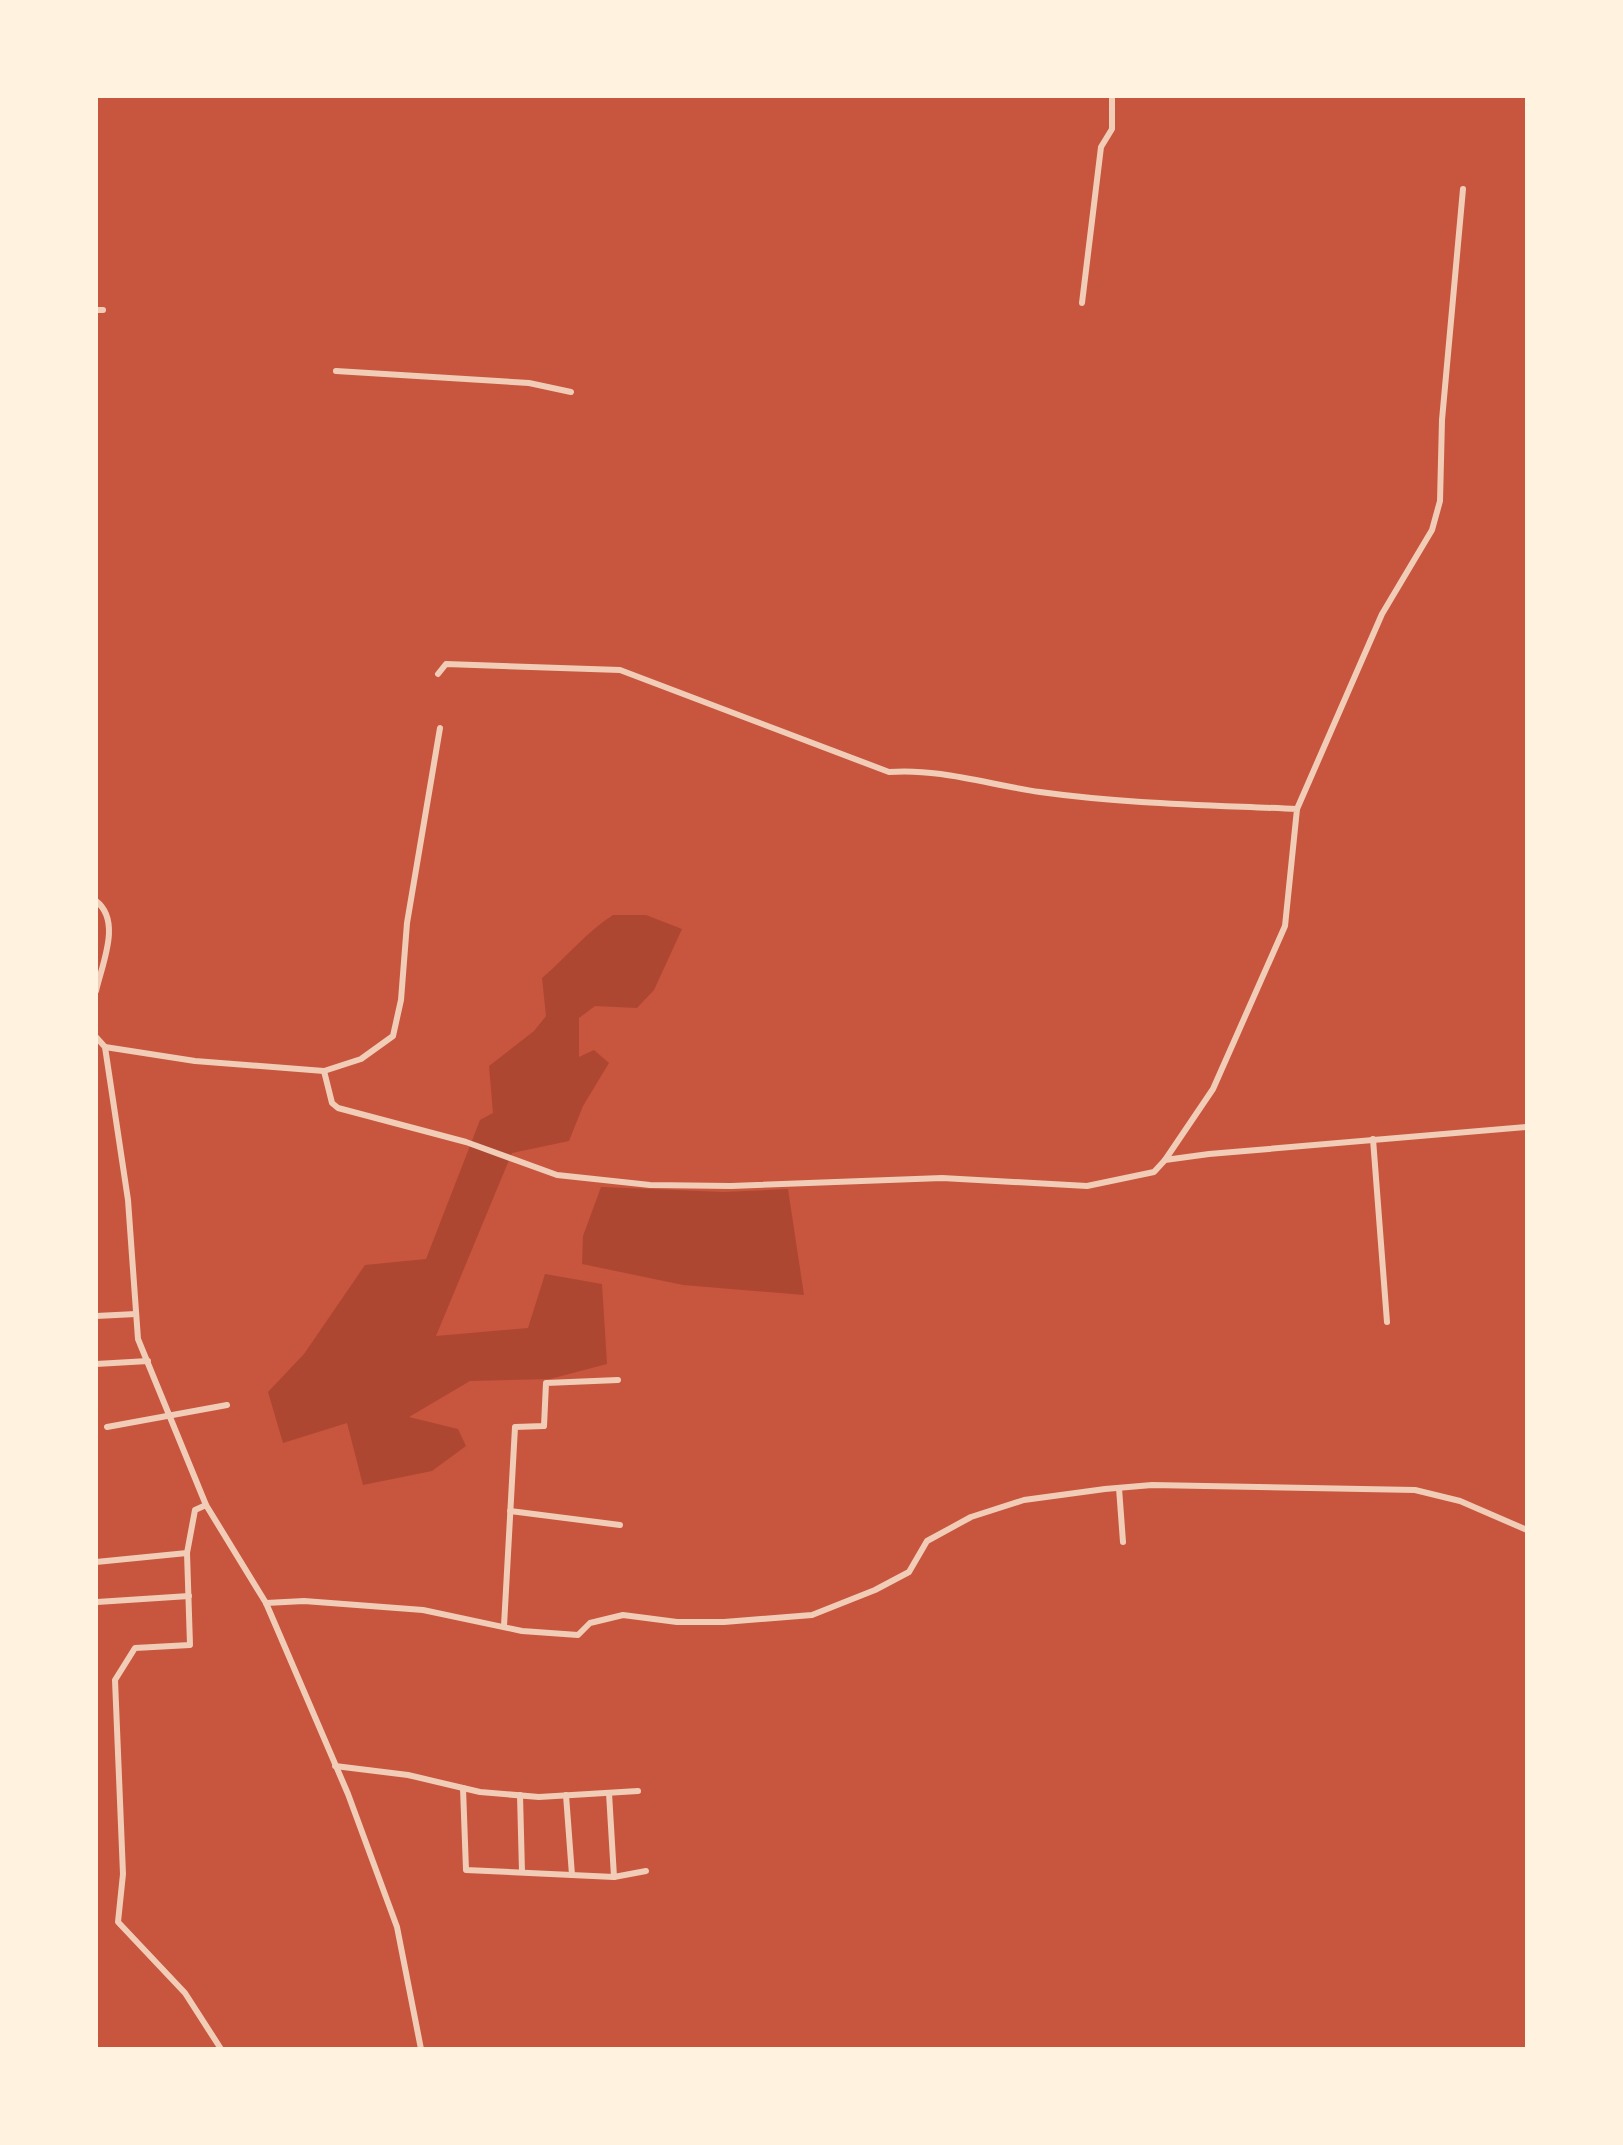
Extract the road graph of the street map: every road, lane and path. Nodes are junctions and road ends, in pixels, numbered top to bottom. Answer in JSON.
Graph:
{"nodes":[{"id":1,"x":1112,"y":96,"type":"edge"},
{"id":2,"x":1463,"y":189,"type":"dead end"},
{"id":3,"x":1082,"y":303,"type":"dead end"},
{"id":4,"x":336,"y":371,"type":"dead end"},
{"id":5,"x":571,"y":392,"type":"dead end"},
{"id":6,"x":438,"y":674,"type":"dead end"},
{"id":7,"x":440,"y":728,"type":"dead end"},
{"id":8,"x":1297,"y":809,"type":"junction"},
{"id":9,"x":96,"y":901,"type":"edge"},
{"id":10,"x":96,"y":991,"type":"edge"},
{"id":11,"x":96,"y":1037,"type":"edge"},
{"id":12,"x":105,"y":1047,"type":"junction"},
{"id":13,"x":324,"y":1071,"type":"junction"},
{"id":14,"x":1527,"y":1127,"type":"edge"},
{"id":15,"x":1373,"y":1139,"type":"junction"},
{"id":16,"x":1165,"y":1160,"type":"junction"},
{"id":17,"x":136,"y":1314,"type":"junction"},
{"id":18,"x":96,"y":1316,"type":"edge"},
{"id":19,"x":1387,"y":1322,"type":"dead end"},
{"id":20,"x":148,"y":1361,"type":"junction"},
{"id":21,"x":96,"y":1364,"type":"edge"},
{"id":22,"x":618,"y":1380,"type":"dead end"},
{"id":23,"x":227,"y":1405,"type":"dead end"},
{"id":24,"x":170,"y":1415,"type":"junction"},
{"id":25,"x":107,"y":1427,"type":"dead end"},
{"id":26,"x":1119,"y":1488,"type":"junction"},
{"id":27,"x":206,"y":1505,"type":"junction"},
{"id":28,"x":510,"y":1511,"type":"junction"},
{"id":29,"x":620,"y":1525,"type":"dead end"},
{"id":30,"x":1527,"y":1530,"type":"edge"},
{"id":31,"x":1123,"y":1542,"type":"dead end"},
{"id":32,"x":187,"y":1553,"type":"junction"},
{"id":33,"x":96,"y":1562,"type":"edge"},
{"id":34,"x":189,"y":1596,"type":"junction"},
{"id":35,"x":97,"y":1602,"type":"edge"},
{"id":36,"x":266,"y":1603,"type":"junction"},
{"id":37,"x":504,"y":1626,"type":"junction"},
{"id":38,"x":335,"y":1766,"type":"junction"},
{"id":39,"x":463,"y":1788,"type":"junction"},
{"id":40,"x":638,"y":1791,"type":"dead end"},
{"id":41,"x":609,"y":1793,"type":"junction"},
{"id":42,"x":520,"y":1795,"type":"junction"},
{"id":43,"x":566,"y":1795,"type":"junction"},
{"id":44,"x":646,"y":1871,"type":"dead end"},
{"id":45,"x":522,"y":1872,"type":"junction"},
{"id":46,"x":572,"y":1875,"type":"junction"},
{"id":47,"x":614,"y":1877,"type":"junction"},
{"id":48,"x":221,"y":2049,"type":"edge"},
{"id":49,"x":421,"y":2049,"type":"edge"}],
"edges":[{"from":1,"to":3,"type":"street"},
{"from":2,"to":8,"type":"street"},
{"from":4,"to":5,"type":"street"},
{"from":6,"to":8,"type":"street"},
{"from":7,"to":13,"type":"street"},
{"from":8,"to":16,"type":"street"},
{"from":9,"to":10,"type":"street"},
{"from":11,"to":12,"type":"street"},
{"from":12,"to":13,"type":"street"},
{"from":12,"to":17,"type":"street"},
{"from":13,"to":16,"type":"street"},
{"from":14,"to":15,"type":"street"},
{"from":15,"to":16,"type":"street"},
{"from":15,"to":19,"type":"street"},
{"from":17,"to":18,"type":"street"},
{"from":17,"to":20,"type":"street"},
{"from":20,"to":21,"type":"street"},
{"from":20,"to":24,"type":"street"},
{"from":22,"to":28,"type":"street"},
{"from":23,"to":24,"type":"street"},
{"from":24,"to":25,"type":"street"},
{"from":24,"to":27,"type":"street"},
{"from":26,"to":30,"type":"street"},
{"from":26,"to":31,"type":"street"},
{"from":26,"to":37,"type":"street"},
{"from":27,"to":32,"type":"street"},
{"from":27,"to":36,"type":"street"},
{"from":28,"to":29,"type":"street"},
{"from":28,"to":37,"type":"street"},
{"from":32,"to":33,"type":"street"},
{"from":32,"to":34,"type":"street"},
{"from":34,"to":35,"type":"street"},
{"from":34,"to":48,"type":"street"},
{"from":36,"to":37,"type":"street"},
{"from":36,"to":38,"type":"street"},
{"from":38,"to":39,"type":"street"},
{"from":38,"to":49,"type":"street"},
{"from":39,"to":42,"type":"street"},
{"from":39,"to":45,"type":"street"},
{"from":40,"to":41,"type":"street"},
{"from":41,"to":43,"type":"street"},
{"from":41,"to":47,"type":"street"},
{"from":42,"to":43,"type":"street"},
{"from":42,"to":45,"type":"street"},
{"from":43,"to":46,"type":"street"},
{"from":44,"to":47,"type":"street"},
{"from":45,"to":46,"type":"street"},
{"from":46,"to":47,"type":"street"}]}
